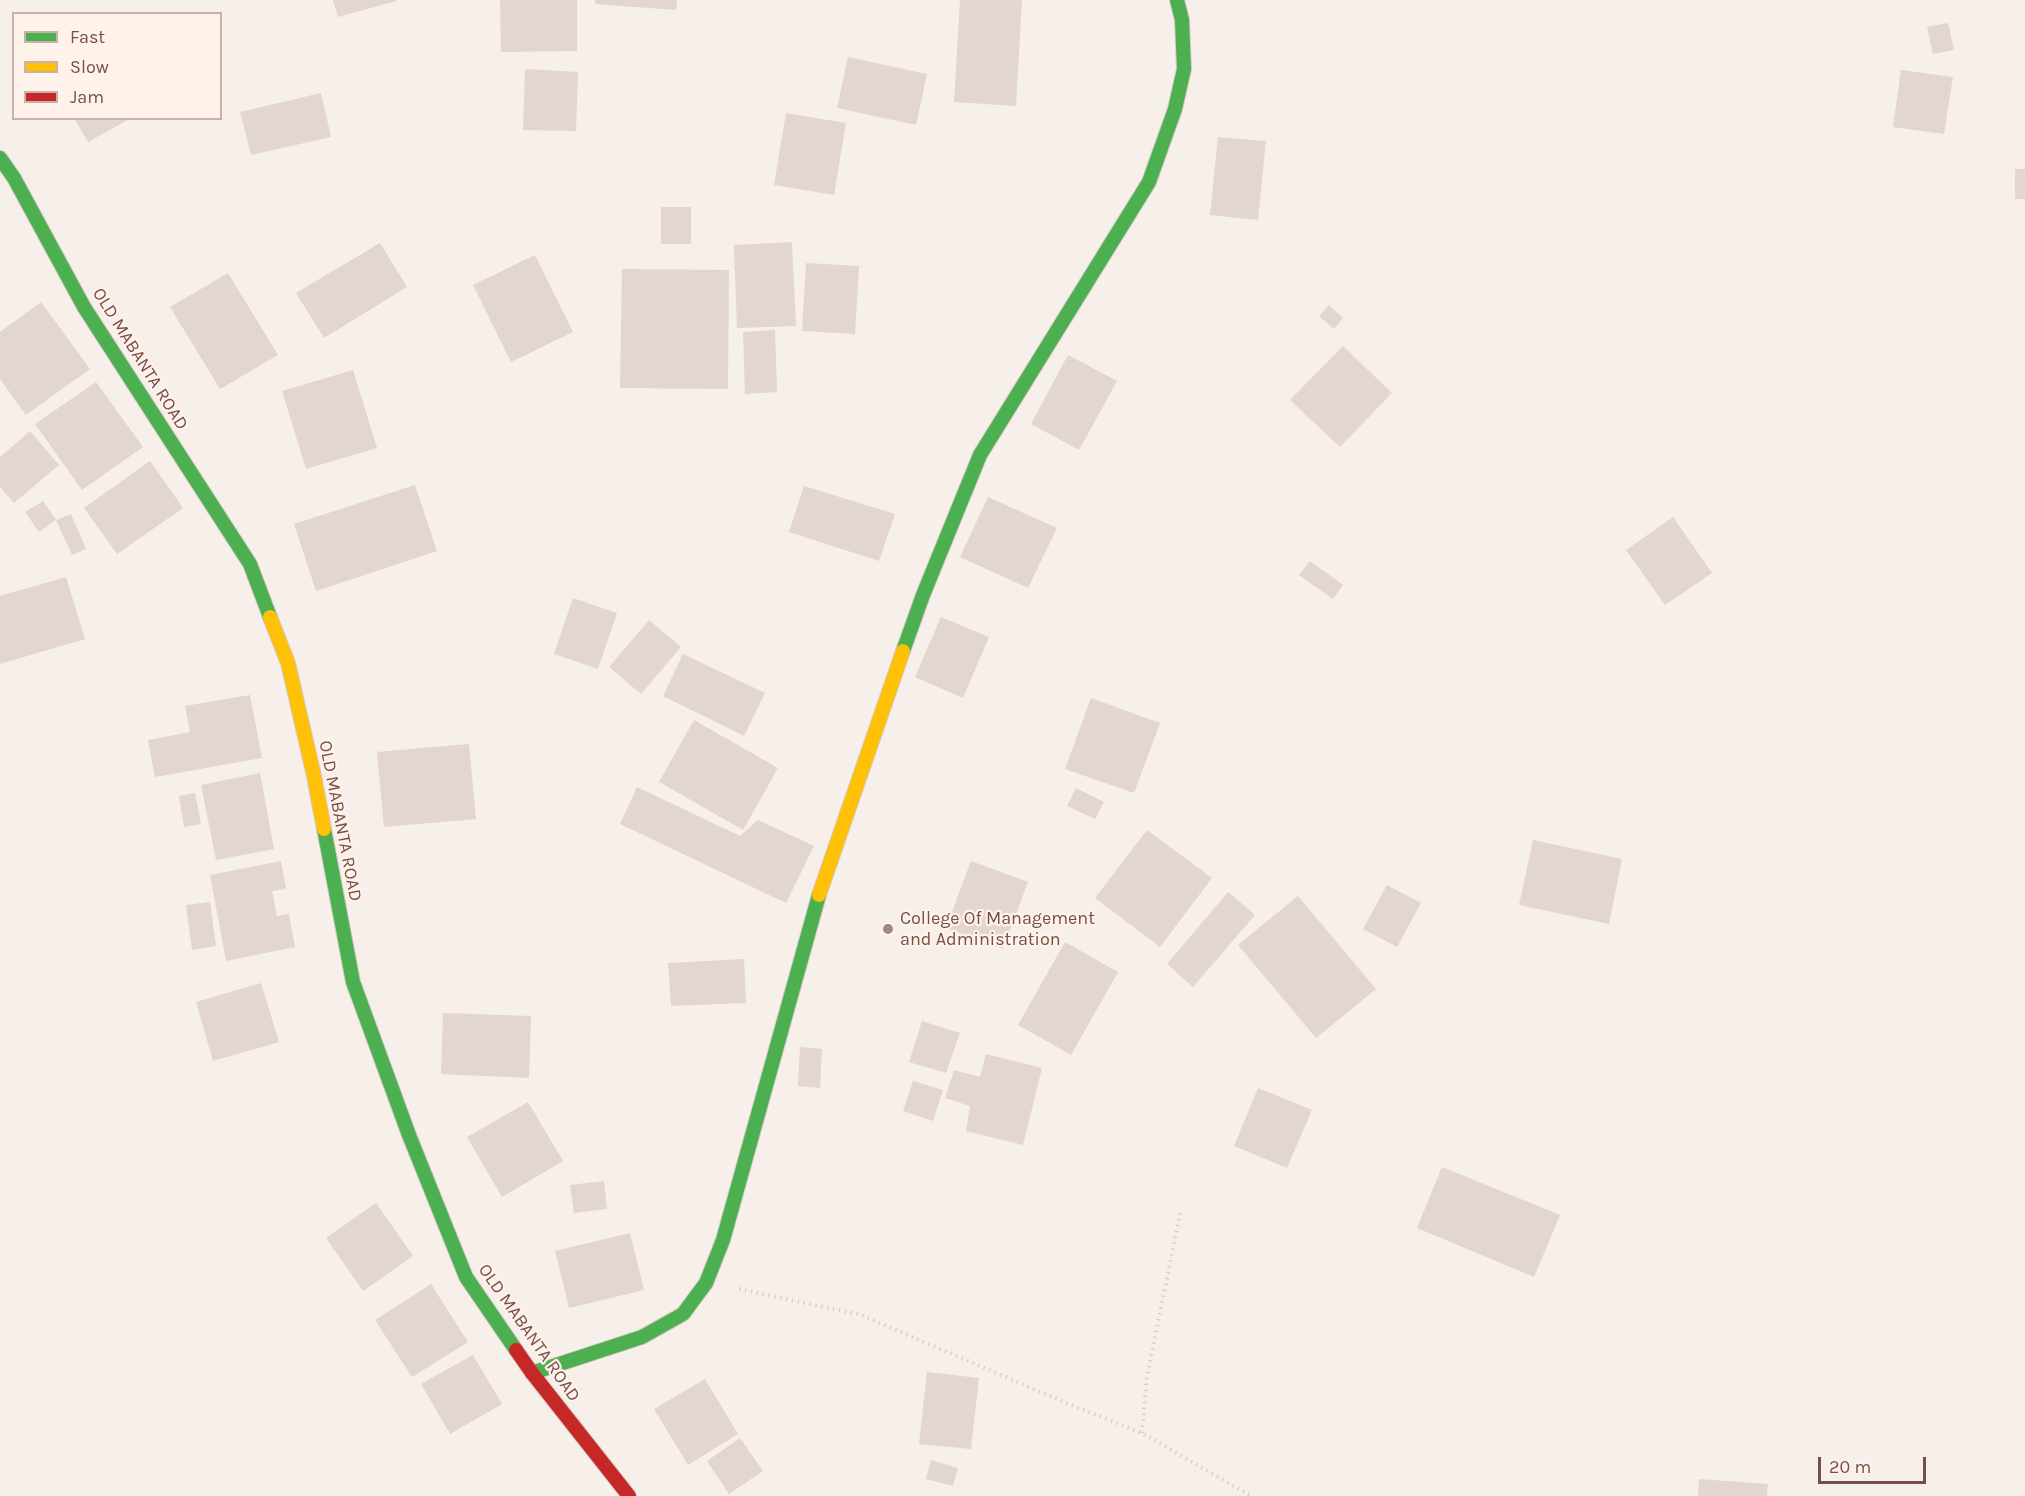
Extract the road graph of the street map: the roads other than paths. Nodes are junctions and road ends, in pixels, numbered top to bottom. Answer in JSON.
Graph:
{"nodes":[{"id":1,"x":1177,"y":0,"type":"edge"},
{"id":2,"x":0,"y":158,"type":"edge"},
{"id":3,"x":532,"y":1373,"type":"junction"},
{"id":4,"x":629,"y":1496,"type":"edge"}],
"edges":[{"from":1,"to":3,"type":"street"},
{"from":2,"to":3,"type":"street","name":"OLD MABANTA ROAD"},
{"from":3,"to":4,"type":"street","name":"OLD MABANTA ROAD"}]}
